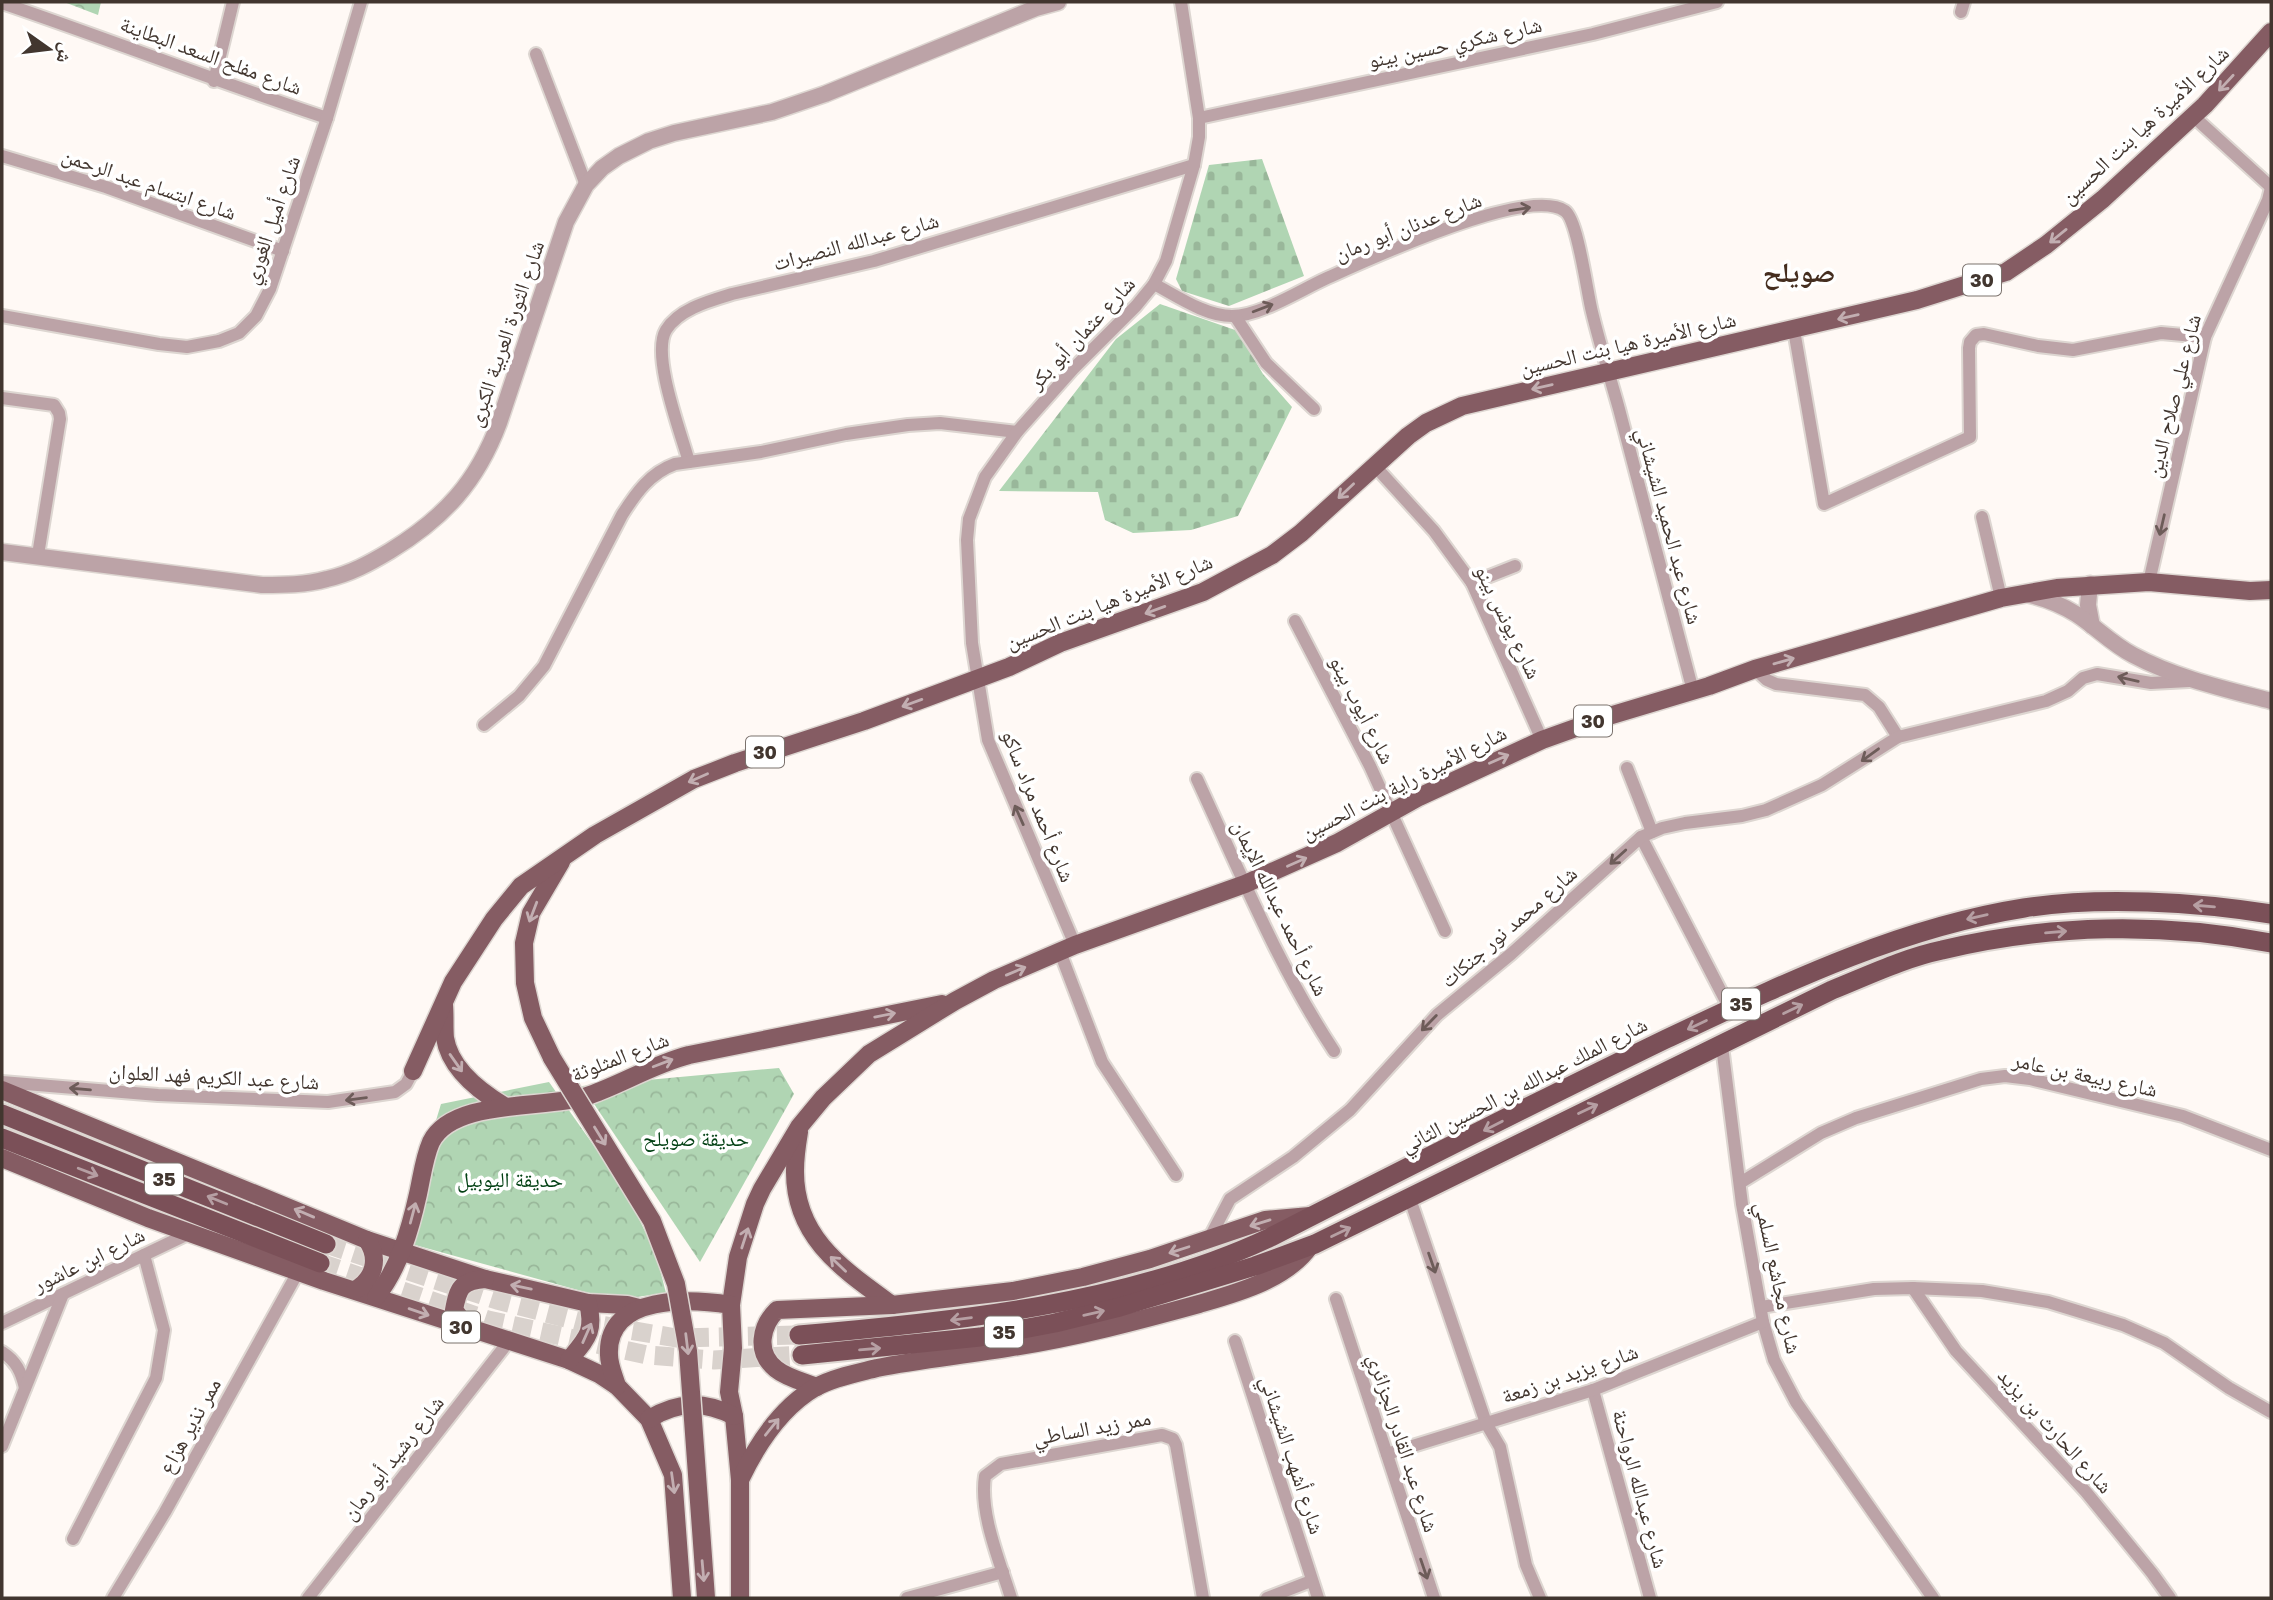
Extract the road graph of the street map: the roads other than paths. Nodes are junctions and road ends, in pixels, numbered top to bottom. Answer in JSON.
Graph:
{"nodes":[{"id":1,"x":233,"y":2,"type":"edge"},
{"id":2,"x":361,"y":2,"type":"edge"},
{"id":3,"x":1058,"y":2,"type":"edge"},
{"id":4,"x":1181,"y":2,"type":"edge"},
{"id":5,"x":1717,"y":2,"type":"edge"},
{"id":6,"x":2,"y":3,"type":"edge"},
{"id":7,"x":1038,"y":5,"type":"edge"},
{"id":8,"x":2271,"y":32,"type":"edge"},
{"id":9,"x":536,"y":54,"type":"dead end"},
{"id":10,"x":214,"y":81,"type":"junction"},
{"id":11,"x":2193,"y":116,"type":"junction"},
{"id":12,"x":327,"y":118,"type":"junction"},
{"id":13,"x":1199,"y":118,"type":"junction"},
{"id":14,"x":2,"y":156,"type":"edge"},
{"id":15,"x":1194,"y":165,"type":"junction"},
{"id":16,"x":586,"y":185,"type":"junction"},
{"id":17,"x":2271,"y":187,"type":"edge"},
{"id":18,"x":283,"y":251,"type":"junction"},
{"id":19,"x":1154,"y":284,"type":"junction"},
{"id":20,"x":2,"y":316,"type":"edge"},
{"id":21,"x":1235,"y":316,"type":"junction"},
{"id":22,"x":1794,"y":330,"type":"junction"},
{"id":23,"x":2205,"y":337,"type":"junction"},
{"id":24,"x":1609,"y":371,"type":"junction"},
{"id":25,"x":2,"y":398,"type":"edge"},
{"id":26,"x":1314,"y":410,"type":"dead end"},
{"id":27,"x":1017,"y":432,"type":"junction"},
{"id":28,"x":689,"y":462,"type":"junction"},
{"id":29,"x":1374,"y":464,"type":"junction"},
{"id":30,"x":1982,"y":517,"type":"dead end"},
{"id":31,"x":2,"y":552,"type":"edge"},
{"id":32,"x":38,"y":555,"type":"junction"},
{"id":33,"x":1515,"y":566,"type":"dead end"},
{"id":34,"x":1472,"y":583,"type":"junction"},
{"id":35,"x":2149,"y":583,"type":"junction"},
{"id":36,"x":2090,"y":584,"type":"junction"},
{"id":37,"x":2271,"y":590,"type":"edge"},
{"id":38,"x":2024,"y":593,"type":"junction"},
{"id":39,"x":2001,"y":598,"type":"junction"},
{"id":40,"x":1295,"y":621,"type":"dead end"},
{"id":41,"x":2092,"y":626,"type":"junction"},
{"id":42,"x":1755,"y":669,"type":"junction"},
{"id":43,"x":976,"y":679,"type":"junction"},
{"id":44,"x":2196,"y":680,"type":"junction"},
{"id":45,"x":1693,"y":691,"type":"junction"},
{"id":46,"x":2271,"y":701,"type":"edge"},
{"id":47,"x":484,"y":725,"type":"dead end"},
{"id":48,"x":1898,"y":737,"type":"junction"},
{"id":49,"x":1542,"y":740,"type":"junction"},
{"id":50,"x":1627,"y":768,"type":"dead end"},
{"id":51,"x":1197,"y":779,"type":"dead end"},
{"id":52,"x":1391,"y":814,"type":"junction"},
{"id":53,"x":1646,"y":834,"type":"junction"},
{"id":54,"x":567,"y":854,"type":"junction"},
{"id":55,"x":1245,"y":884,"type":"junction"},
{"id":56,"x":2271,"y":914,"type":"edge"},
{"id":57,"x":1445,"y":931,"type":"dead end"},
{"id":58,"x":2271,"y":943,"type":"edge"},
{"id":59,"x":1068,"y":949,"type":"junction"},
{"id":60,"x":444,"y":1001,"type":"junction"},
{"id":61,"x":955,"y":1001,"type":"junction"},
{"id":62,"x":1730,"y":1009,"type":"junction"},
{"id":63,"x":1722,"y":1046,"type":"junction"},
{"id":64,"x":1334,"y":1051,"type":"dead end"},
{"id":65,"x":414,"y":1071,"type":"joint"},
{"id":66,"x":2,"y":1082,"type":"edge"},
{"id":67,"x":2,"y":1090,"type":"edge"},
{"id":68,"x":505,"y":1106,"type":"junction"},
{"id":69,"x":2,"y":1114,"type":"edge"},
{"id":70,"x":799,"y":1127,"type":"junction"},
{"id":71,"x":2,"y":1138,"type":"edge"},
{"id":72,"x":2271,"y":1150,"type":"edge"},
{"id":73,"x":2,"y":1158,"type":"edge"},
{"id":74,"x":1176,"y":1175,"type":"dead end"},
{"id":75,"x":1740,"y":1183,"type":"junction"},
{"id":76,"x":1410,"y":1199,"type":"junction"},
{"id":77,"x":1312,"y":1216,"type":"junction"},
{"id":78,"x":192,"y":1232,"type":"junction"},
{"id":79,"x":367,"y":1240,"type":"junction"},
{"id":80,"x":1209,"y":1240,"type":"junction"},
{"id":81,"x":326,"y":1244,"type":"tunnel mouth"},
{"id":82,"x":1310,"y":1246,"type":"junction"},
{"id":83,"x":401,"y":1251,"type":"junction"},
{"id":84,"x":144,"y":1255,"type":"junction"},
{"id":85,"x":320,"y":1263,"type":"tunnel mouth"},
{"id":86,"x":298,"y":1272,"type":"junction"},
{"id":87,"x":485,"y":1279,"type":"junction"},
{"id":88,"x":1913,"y":1288,"type":"junction"},
{"id":89,"x":355,"y":1290,"type":"junction"},
{"id":90,"x":64,"y":1294,"type":"junction"},
{"id":91,"x":376,"y":1297,"type":"junction"},
{"id":92,"x":1336,"y":1299,"type":"dead end"},
{"id":93,"x":588,"y":1303,"type":"junction"},
{"id":94,"x":732,"y":1305,"type":"junction"},
{"id":95,"x":892,"y":1305,"type":"junction"},
{"id":96,"x":1761,"y":1307,"type":"junction"},
{"id":97,"x":639,"y":1308,"type":"junction"},
{"id":98,"x":1763,"y":1322,"type":"junction"},
{"id":99,"x":2,"y":1323,"type":"edge"},
{"id":100,"x":470,"y":1330,"type":"junction"},
{"id":101,"x":509,"y":1340,"type":"junction"},
{"id":102,"x":1235,"y":1341,"type":"dead end"},
{"id":103,"x":2,"y":1352,"type":"edge"},
{"id":104,"x":569,"y":1360,"type":"junction"},
{"id":105,"x":617,"y":1386,"type":"junction"},
{"id":106,"x":817,"y":1387,"type":"junction"},
{"id":107,"x":25,"y":1388,"type":"junction"},
{"id":108,"x":1593,"y":1390,"type":"junction"},
{"id":109,"x":2271,"y":1412,"type":"edge"},
{"id":110,"x":734,"y":1416,"type":"junction"},
{"id":111,"x":649,"y":1419,"type":"junction"},
{"id":112,"x":1486,"y":1423,"type":"junction"},
{"id":113,"x":2,"y":1446,"type":"edge"},
{"id":114,"x":1387,"y":1454,"type":"junction"},
{"id":115,"x":740,"y":1480,"type":"junction"},
{"id":116,"x":73,"y":1539,"type":"dead end"},
{"id":117,"x":1003,"y":1572,"type":"junction"},
{"id":118,"x":1311,"y":1581,"type":"junction"},
{"id":119,"x":113,"y":1598,"type":"edge"},
{"id":120,"x":308,"y":1598,"type":"edge"},
{"id":121,"x":682,"y":1598,"type":"edge"},
{"id":122,"x":706,"y":1598,"type":"edge"},
{"id":123,"x":740,"y":1598,"type":"edge"},
{"id":124,"x":907,"y":1598,"type":"edge"},
{"id":125,"x":1011,"y":1598,"type":"edge"},
{"id":126,"x":1203,"y":1598,"type":"edge"},
{"id":127,"x":1267,"y":1598,"type":"edge"},
{"id":128,"x":1318,"y":1598,"type":"edge"},
{"id":129,"x":1434,"y":1598,"type":"edge"},
{"id":130,"x":1540,"y":1598,"type":"edge"},
{"id":131,"x":1650,"y":1598,"type":"edge"},
{"id":132,"x":1933,"y":1598,"type":"edge"},
{"id":133,"x":2170,"y":1598,"type":"edge"}],
"edges":[{"from":1,"to":10,"type":"street"},
{"from":2,"to":12,"type":"street","name":"شارع أميل الغوري"},
{"from":3,"to":7,"type":"street","name":"شارع الثورة العربية الكبرى"},
{"from":4,"to":13,"type":"street","name":"شارع عثمان أبو بكر"},
{"from":5,"to":13,"type":"street","name":"شارع شكري حسين بينو"},
{"from":6,"to":10,"type":"street","name":"شارع مفلح السعد البطاينة"},
{"from":7,"to":16,"type":"street","name":"شارع الثورة العربية الكبرى"},
{"from":8,"to":11,"type":"main road","name":"شارع الأميرة هيا بنت الحسين","number":"30","one_way":true},
{"from":9,"to":16,"type":"street"},
{"from":10,"to":12,"type":"street","name":"شارع مفلح السعد البطاينة"},
{"from":11,"to":17,"type":"street"},
{"from":11,"to":22,"type":"main road","name":"شارع الأميرة هيا بنت الحسين","number":"30","one_way":true},
{"from":12,"to":18,"type":"street","name":"شارع أميل الغوري"},
{"from":13,"to":15,"type":"street","name":"شارع عثمان أبو بكر"},
{"from":14,"to":18,"type":"street","name":"شارع ابتسام عبد الرحمن"},
{"from":15,"to":19,"type":"street","name":"شارع عثمان أبو بكر"},
{"from":15,"to":28,"type":"street","name":"شارع عبدالله النصيرات"},
{"from":16,"to":32,"type":"street","name":"شارع الثورة العربية الكبرى"},
{"from":17,"to":23,"type":"street","name":"شارع علي صلاح الدين"},
{"from":18,"to":20,"type":"street","name":"شارع أميل الغوري"},
{"from":19,"to":21,"type":"street"},
{"from":19,"to":27,"type":"street","name":"شارع عثمان أبو بكر"},
{"from":21,"to":24,"type":"street","name":"شارع عدنان أبو رمان","one_way":true},
{"from":21,"to":26,"type":"street"},
{"from":22,"to":23,"type":"street"},
{"from":22,"to":24,"type":"main road","name":"شارع الأميرة هيا بنت الحسين","number":"30"},
{"from":23,"to":35,"type":"street","name":"شارع علي صلاح الدين","one_way":true},
{"from":24,"to":29,"type":"main road","name":"شارع الأميرة هيا بنت الحسين","number":"30","one_way":true},
{"from":24,"to":45,"type":"street","name":"شارع عبد الحميد الشيشاني"},
{"from":25,"to":32,"type":"street"},
{"from":27,"to":28,"type":"street"},
{"from":27,"to":43,"type":"street","name":"شارع عثمان أبو بكر"},
{"from":28,"to":47,"type":"street"},
{"from":29,"to":34,"type":"street","name":"شارع يونس بينو"},
{"from":29,"to":43,"type":"main road","name":"شارع الأميرة هيا بنت الحسين","number":"30","one_way":true},
{"from":30,"to":39,"type":"street"},
{"from":31,"to":32,"type":"street","name":"شارع الثورة العربية الكبرى"},
{"from":33,"to":34,"type":"street"},
{"from":34,"to":49,"type":"street","name":"شارع يونس بينو"},
{"from":35,"to":36,"type":"main road","name":"شارع الأميرة راية بنت الحسين","number":"30"},
{"from":35,"to":37,"type":"main road","name":"شارع الأميرة راية بنت الحسين","number":"30"},
{"from":36,"to":38,"type":"main road","name":"شارع الأميرة راية بنت الحسين","number":"30"},
{"from":36,"to":41,"type":"street"},
{"from":38,"to":39,"type":"main road","name":"شارع الأميرة راية بنت الحسين","number":"30"},
{"from":38,"to":41,"type":"street"},
{"from":42,"to":39,"type":"main road","name":"شارع الأميرة راية بنت الحسين","number":"30","one_way":true},
{"from":40,"to":52,"type":"street","name":"شارع أيوب بينو"},
{"from":41,"to":44,"type":"street"},
{"from":42,"to":45,"type":"main road","name":"شارع الأميرة راية بنت الحسين","number":"30"},
{"from":42,"to":48,"type":"street"},
{"from":43,"to":54,"type":"main road","name":"شارع الأميرة هيا بنت الحسين","number":"30","one_way":true},
{"from":59,"to":43,"type":"street","name":"شارع أحمد مراد ساكو","one_way":true},
{"from":44,"to":46,"type":"street"},
{"from":44,"to":48,"type":"street","name":"شارع محمد نور جنكات","one_way":true},
{"from":45,"to":49,"type":"main road","name":"شارع الأميرة راية بنت الحسين","number":"30"},
{"from":48,"to":53,"type":"street","name":"شارع محمد نور جنكات","one_way":true},
{"from":52,"to":49,"type":"main road","name":"شارع الأميرة راية بنت الحسين","number":"30","one_way":true},
{"from":50,"to":53,"type":"street"},
{"from":51,"to":55,"type":"street","name":"شارع أحمد عبدالله الإيمان"},
{"from":55,"to":52,"type":"main road","name":"شارع الأميرة راية بنت الحسين","number":"30","one_way":true},
{"from":52,"to":57,"type":"street","name":"شارع أيوب بينو"},
{"from":53,"to":62,"type":"street"},
{"from":53,"to":80,"type":"street","name":"شارع محمد نور جنكات","one_way":true},
{"from":54,"to":60,"type":"main road","name":"شارع الأميرة هيا بنت الحسين","number":"30"},
{"from":54,"to":122,"type":"main road","one_way":true,"bridge":true},
{"from":55,"to":59,"type":"main road","name":"شارع الأميرة راية بنت الحسين","number":"30"},
{"from":55,"to":64,"type":"street","name":"شارع أحمد عبدالله الإيمان"},
{"from":56,"to":62,"type":"highway","name":"شارع الملك عبدالله بن الحسين الثاني","number":"35","one_way":true},
{"from":63,"to":58,"type":"highway","name":"شارع الملك عبدالله بن الحسين الثاني","number":"35","one_way":true},
{"from":61,"to":59,"type":"main road","name":"شارع الأميرة راية بنت الحسين","number":"30","one_way":true},
{"from":59,"to":74,"type":"street","name":"شارع أحمد مراد ساكو"},
{"from":60,"to":65,"type":"main road","name":"شارع الأميرة هيا بنت الحسين","number":"30"},
{"from":60,"to":68,"type":"main road","one_way":true},
{"from":68,"to":61,"type":"main road","name":"شارع المثلوثة","one_way":true},
{"from":61,"to":70,"type":"main road","name":"شارع الأميرة راية بنت الحسين","number":"30"},
{"from":62,"to":77,"type":"highway","name":"شارع الملك عبدالله بن الحسين الثاني","number":"35","one_way":true},
{"from":63,"to":75,"type":"street","name":"شارع مجاشع السلمي"},
{"from":76,"to":63,"type":"highway","name":"شارع الملك عبدالله بن الحسين الثاني","number":"35","one_way":true},
{"from":65,"to":66,"type":"street","name":"شارع عبد الكريم فهد العلوان","one_way":true},
{"from":79,"to":67,"type":"main road","one_way":true},
{"from":83,"to":68,"type":"main road","name":"شارع المثلوثة","one_way":true},
{"from":81,"to":69,"type":"highway","number":"35","one_way":true},
{"from":94,"to":70,"type":"main road","name":"شارع الأميرة راية بنت الحسين","number":"30","one_way":true},
{"from":95,"to":70,"type":"main road","one_way":true},
{"from":71,"to":85,"type":"highway","number":"35","one_way":true},
{"from":72,"to":75,"type":"street","name":"شارع ربيعة بن عامر"},
{"from":73,"to":78,"type":"main road"},
{"from":75,"to":96,"type":"street","name":"شارع مجاشع السلمي"},
{"from":82,"to":76,"type":"highway","name":"شارع الملك عبدالله بن الحسين الثاني","number":"35","one_way":true},
{"from":76,"to":112,"type":"street","one_way":true},
{"from":77,"to":80,"type":"main road","one_way":true},
{"from":77,"to":82,"type":"highway","name":"شارع الملك عبدالله بن الحسين الثاني","number":"35","one_way":true},
{"from":78,"to":84,"type":"street","name":"شارع ابن عاشور"},
{"from":78,"to":86,"type":"main road"},
{"from":79,"to":83,"type":"main road"},
{"from":79,"to":89,"type":"main road"},
{"from":80,"to":95,"type":"main road","one_way":true},
{"from":82,"to":106,"type":"main road"},
{"from":83,"to":87,"type":"main road"},
{"from":83,"to":91,"type":"main road","name":"شارع المثلوثة"},
{"from":84,"to":90,"type":"street","name":"شارع ابن عاشور"},
{"from":84,"to":116,"type":"street"},
{"from":86,"to":89,"type":"main road"},
{"from":86,"to":119,"type":"street","name":"ممر نذير هزاع"},
{"from":93,"to":87,"type":"main road","one_way":true},
{"from":87,"to":100,"type":"main road"},
{"from":88,"to":96,"type":"street"},
{"from":88,"to":109,"type":"street"},
{"from":88,"to":133,"type":"street","name":"شارع الحارث بن يزيد"},
{"from":89,"to":91,"type":"main road","number":"30"},
{"from":90,"to":99,"type":"street","name":"شارع ابن عاشور"},
{"from":90,"to":107,"type":"street"},
{"from":91,"to":100,"type":"main road","number":"30","one_way":true},
{"from":92,"to":114,"type":"street","name":"شارع عبد القادر الجزائري"},
{"from":93,"to":97,"type":"main road"},
{"from":104,"to":93,"type":"main road","one_way":true},
{"from":94,"to":97,"type":"main road"},
{"from":94,"to":110,"type":"main road","number":"30"},
{"from":95,"to":106,"type":"main road"},
{"from":96,"to":98,"type":"street","name":"شارع مجاشع السلمي"},
{"from":97,"to":105,"type":"main road"},
{"from":98,"to":108,"type":"street","name":"شارع يزيد بن زمعة"},
{"from":98,"to":132,"type":"street","name":"شارع مجاشع السلمي"},
{"from":100,"to":101,"type":"main road","number":"30"},
{"from":101,"to":104,"type":"main road","number":"30"},
{"from":101,"to":120,"type":"street","name":"شارع رشيد أبو رمان"},
{"from":102,"to":118,"type":"street","name":"شارع أشهب الشيشاني"},
{"from":103,"to":107,"type":"street"},
{"from":104,"to":105,"type":"main road"},
{"from":105,"to":111,"type":"main road"},
{"from":115,"to":106,"type":"main road","one_way":true},
{"from":107,"to":113,"type":"street"},
{"from":108,"to":112,"type":"street","name":"شارع يزيد بن زمعة"},
{"from":108,"to":131,"type":"street","name":"شارع عبدالله الرواحنة"},
{"from":110,"to":111,"type":"main road"},
{"from":110,"to":115,"type":"main road","number":"30"},
{"from":111,"to":121,"type":"main road","one_way":true},
{"from":112,"to":114,"type":"street","name":"شارع يزيد بن زمعة"},
{"from":112,"to":130,"type":"street"},
{"from":114,"to":129,"type":"street","name":"شارع عبد القادر الجزائري","one_way":true},
{"from":115,"to":123,"type":"main road","number":"30"},
{"from":117,"to":124,"type":"street"},
{"from":117,"to":125,"type":"street","name":"ممر زيد الساطي"},
{"from":117,"to":126,"type":"street","name":"ممر زيد الساطي"},
{"from":118,"to":127,"type":"street"},
{"from":118,"to":128,"type":"street","name":"شارع أشهب الشيشاني"}]}
